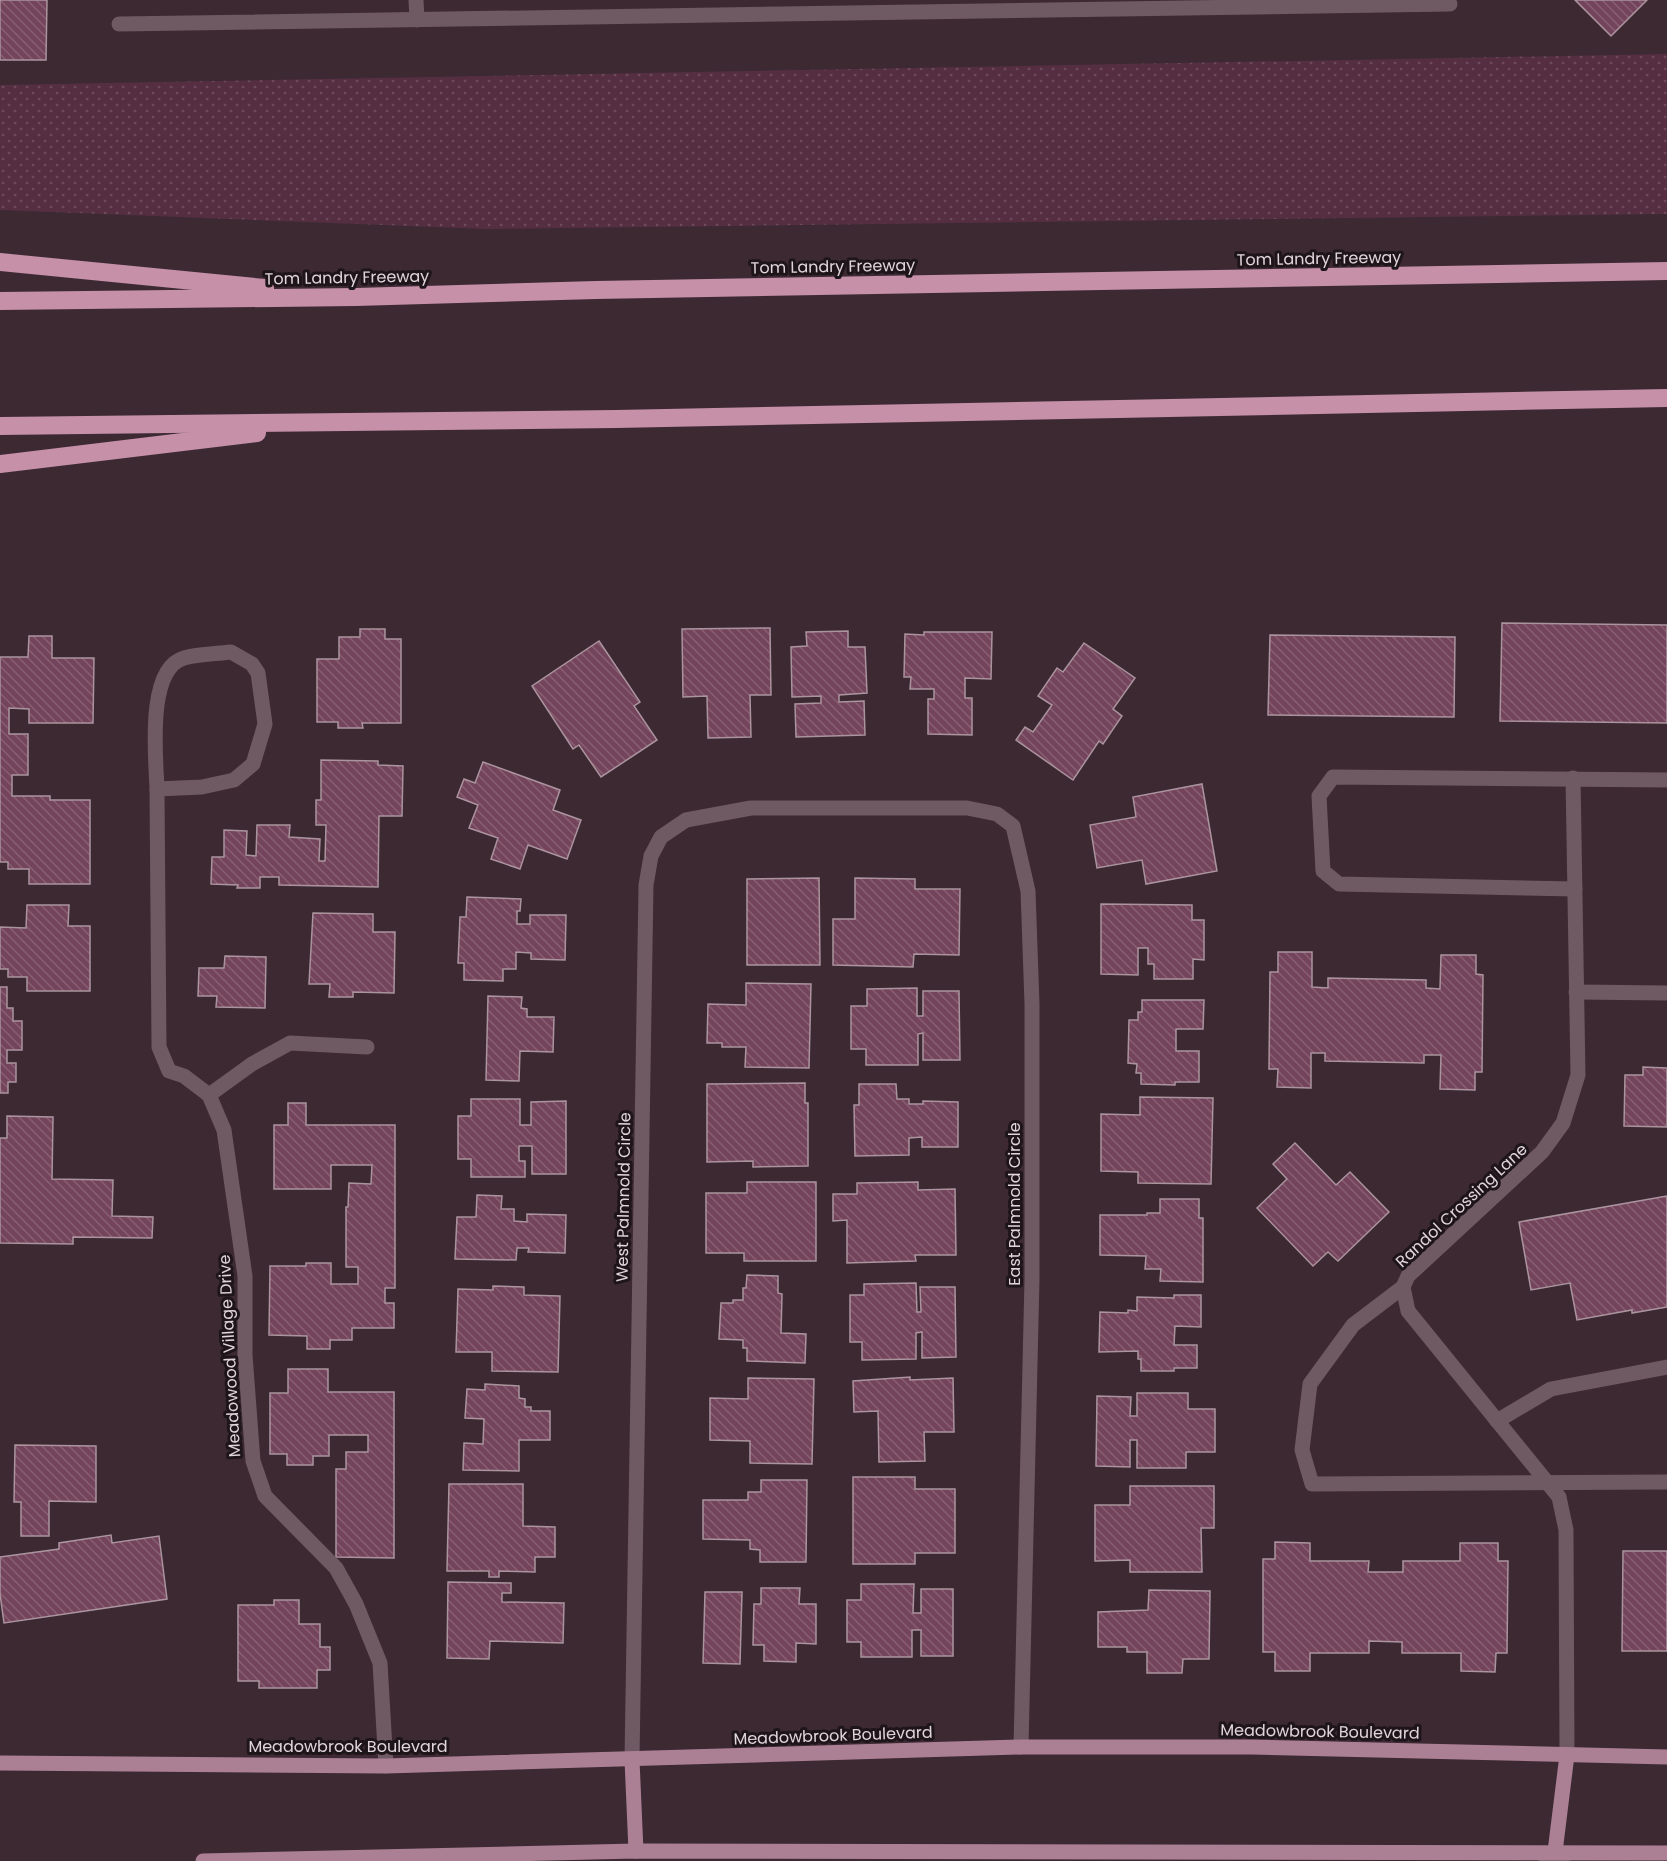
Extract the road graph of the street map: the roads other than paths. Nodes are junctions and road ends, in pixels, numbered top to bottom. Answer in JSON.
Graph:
{"nodes":[{"id":1,"x":417,"y":0,"type":"edge"},
{"id":2,"x":1173,"y":4,"type":"edge"},
{"id":3,"x":1450,"y":4,"type":"dead end"},
{"id":4,"x":417,"y":20,"type":"junction"},
{"id":5,"x":119,"y":24,"type":"dead end"},
{"id":6,"x":0,"y":262,"type":"edge"},
{"id":7,"x":1667,"y":271,"type":"edge"},
{"id":8,"x":356,"y":297,"type":"junction"},
{"id":9,"x":0,"y":301,"type":"edge"},
{"id":10,"x":1667,"y":398,"type":"edge"},
{"id":11,"x":348,"y":422,"type":"junction"},
{"id":12,"x":0,"y":426,"type":"edge"},
{"id":13,"x":0,"y":464,"type":"edge"},
{"id":14,"x":1573,"y":778,"type":"junction"},
{"id":15,"x":1667,"y":780,"type":"edge"},
{"id":16,"x":157,"y":789,"type":"junction"},
{"id":17,"x":854,"y":808,"type":"joint"},
{"id":18,"x":1575,"y":889,"type":"junction"},
{"id":19,"x":1576,"y":992,"type":"junction"},
{"id":20,"x":1667,"y":993,"type":"edge"},
{"id":21,"x":367,"y":1047,"type":"dead end"},
{"id":22,"x":209,"y":1095,"type":"junction"},
{"id":23,"x":1403,"y":1287,"type":"junction"},
{"id":24,"x":1667,"y":1367,"type":"edge"},
{"id":25,"x":1497,"y":1421,"type":"junction"},
{"id":26,"x":1547,"y":1482,"type":"junction"},
{"id":27,"x":1667,"y":1482,"type":"edge"},
{"id":28,"x":1021,"y":1747,"type":"junction"},
{"id":29,"x":1567,"y":1755,"type":"junction"},
{"id":30,"x":1667,"y":1757,"type":"edge"},
{"id":31,"x":632,"y":1760,"type":"junction"},
{"id":32,"x":0,"y":1763,"type":"edge"},
{"id":33,"x":386,"y":1766,"type":"junction"},
{"id":34,"x":636,"y":1851,"type":"junction"},
{"id":35,"x":1667,"y":1853,"type":"edge"},
{"id":36,"x":1555,"y":1858,"type":"edge"},
{"id":37,"x":202,"y":1861,"type":"edge"}],
"edges":[{"from":1,"to":4,"type":"street"},
{"from":2,"to":3,"type":"street"},
{"from":2,"to":4,"type":"street"},
{"from":4,"to":5,"type":"street"},
{"from":6,"to":8,"type":"highway"},
{"from":7,"to":8,"type":"highway","name":"Tom Landry Freeway"},
{"from":8,"to":9,"type":"highway","name":"Tom Landry Freeway"},
{"from":10,"to":11,"type":"highway"},
{"from":11,"to":12,"type":"highway"},
{"from":11,"to":13,"type":"highway"},
{"from":14,"to":15,"type":"street"},
{"from":14,"to":18,"type":"street","name":"Randol Crossing Lane"},
{"from":14,"to":18,"type":"street"},
{"from":16,"to":16,"type":"street","name":"Meadowood Village Drive"},
{"from":16,"to":22,"type":"street","name":"Meadowood Village Drive"},
{"from":17,"to":28,"type":"street","name":"East Palmnold Circle"},
{"from":17,"to":31,"type":"street","name":"West Palmnold Circle"},
{"from":18,"to":19,"type":"street","name":"Randol Crossing Lane"},
{"from":19,"to":20,"type":"street"},
{"from":19,"to":23,"type":"street","name":"Randol Crossing Lane"},
{"from":21,"to":22,"type":"street"},
{"from":22,"to":33,"type":"street","name":"Meadowood Village Drive"},
{"from":23,"to":25,"type":"street","name":"Randol Crossing Lane"},
{"from":23,"to":26,"type":"street"},
{"from":24,"to":25,"type":"street"},
{"from":25,"to":26,"type":"street","name":"Randol Crossing Lane"},
{"from":26,"to":27,"type":"street"},
{"from":26,"to":29,"type":"street","name":"Randol Crossing Lane"},
{"from":28,"to":29,"type":"main road","name":"Meadowbrook Boulevard"},
{"from":28,"to":31,"type":"main road","name":"Meadowbrook Boulevard"},
{"from":29,"to":30,"type":"main road","name":"Meadowbrook Boulevard"},
{"from":29,"to":36,"type":"main road"},
{"from":31,"to":33,"type":"main road","name":"Meadowbrook Boulevard"},
{"from":31,"to":34,"type":"main road"},
{"from":32,"to":33,"type":"main road","name":"Meadowbrook Boulevard"},
{"from":34,"to":36,"type":"main road"},
{"from":34,"to":37,"type":"main road"},
{"from":35,"to":36,"type":"main road"}]}
